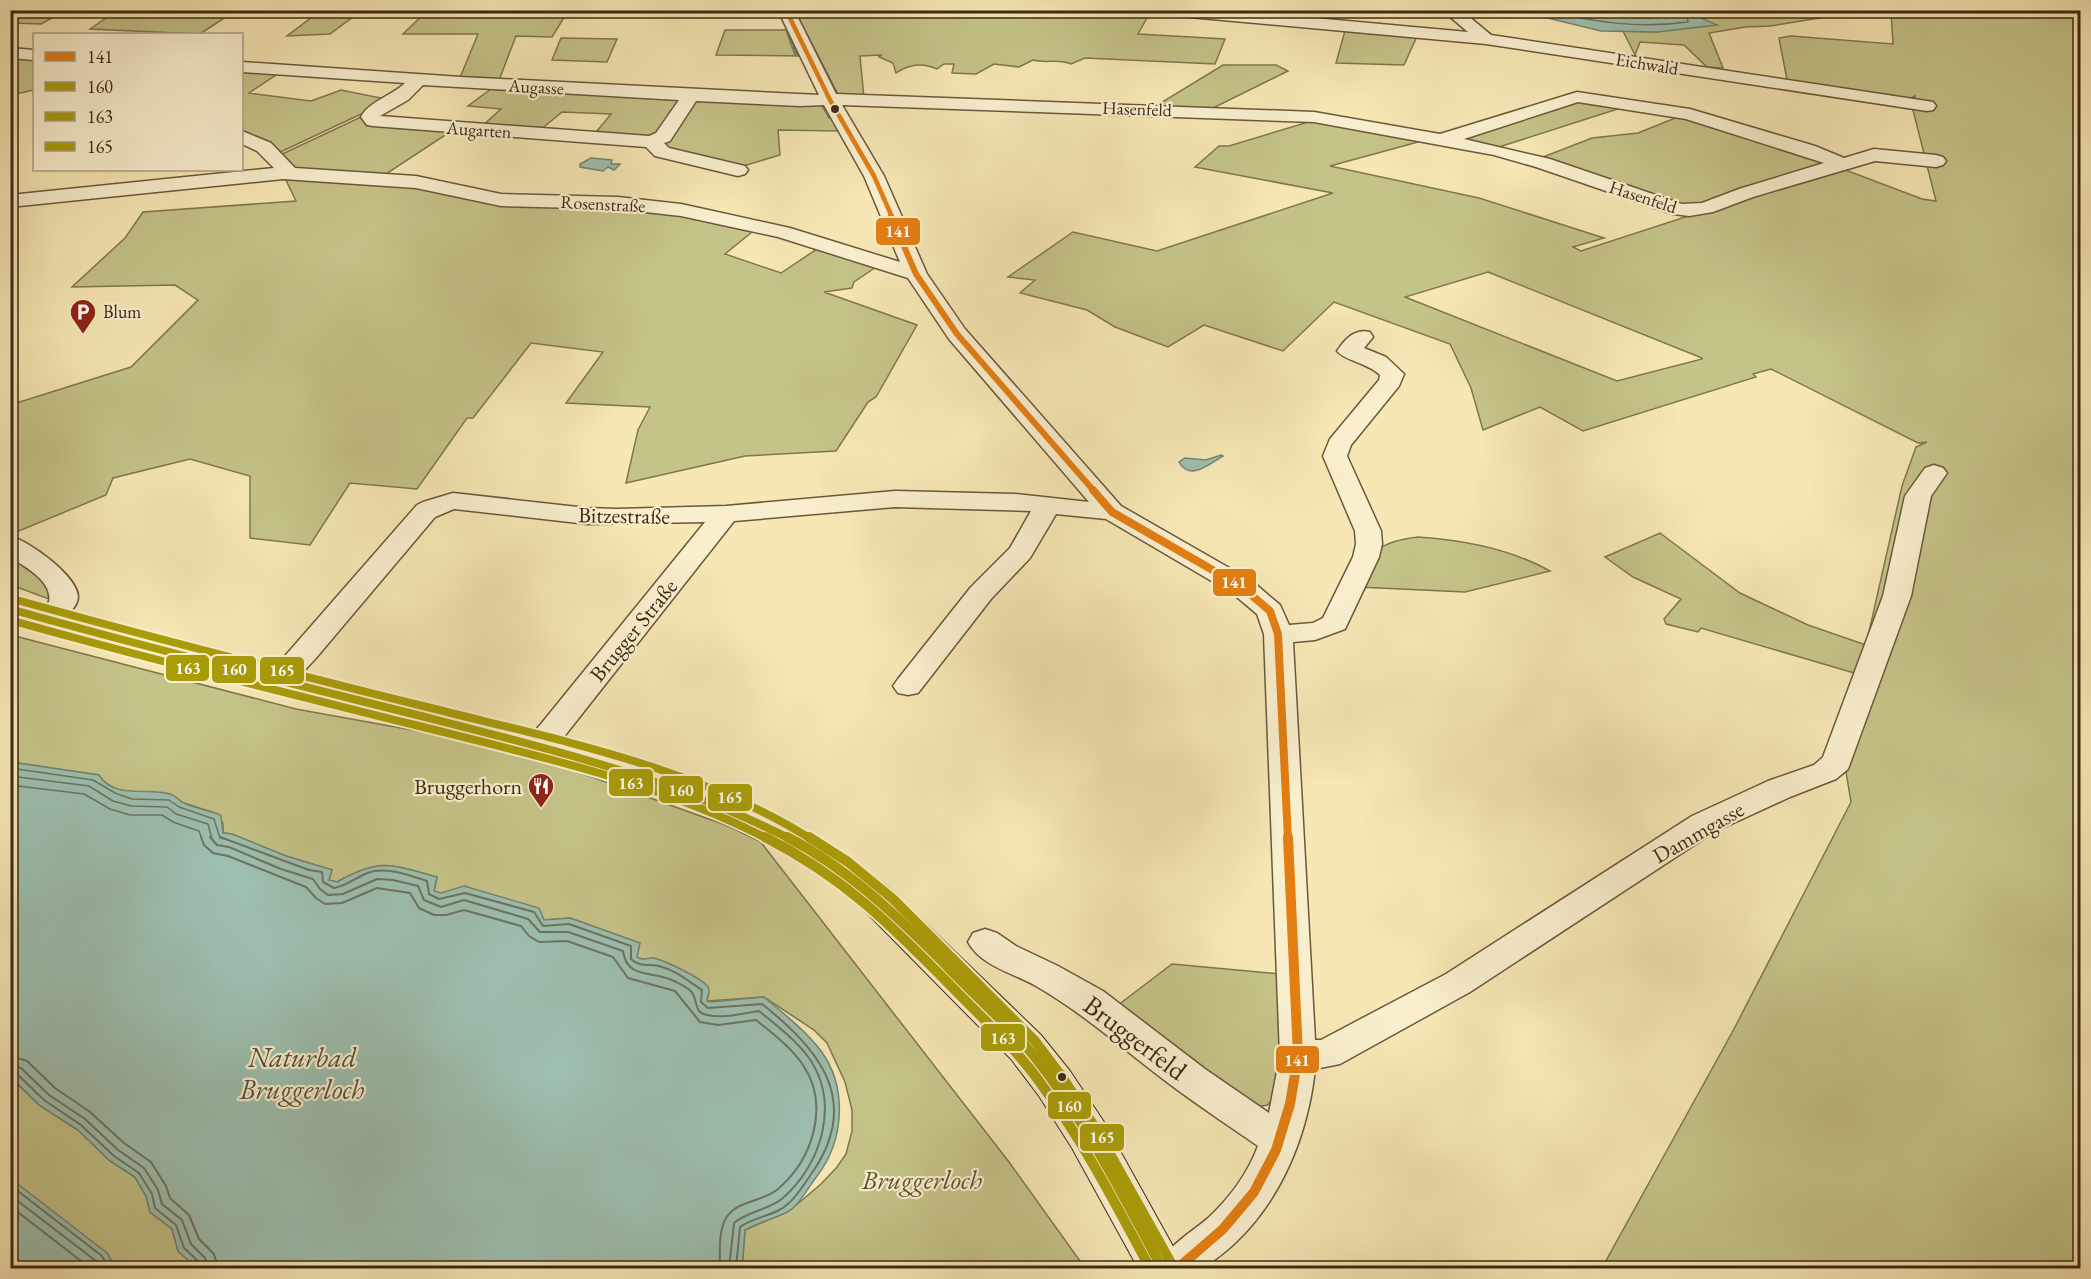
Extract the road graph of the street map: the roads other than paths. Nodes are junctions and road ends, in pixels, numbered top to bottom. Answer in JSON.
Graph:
{"nodes":[{"id":1,"x":786,"y":10,"type":"edge"},
{"id":2,"x":1167,"y":10,"type":"edge"},
{"id":3,"x":1349,"y":10,"type":"edge"},
{"id":4,"x":1450,"y":10,"type":"edge"},
{"id":5,"x":1261,"y":14,"type":"edge"},
{"id":6,"x":1367,"y":27,"type":"junction"},
{"id":7,"x":1486,"y":39,"type":"junction"},
{"id":8,"x":10,"y":53,"type":"edge"},
{"id":9,"x":33,"y":55,"type":"edge"},
{"id":10,"x":243,"y":67,"type":"edge"},
{"id":11,"x":418,"y":80,"type":"junction"},
{"id":12,"x":691,"y":95,"type":"junction"},
{"id":13,"x":830,"y":100,"type":"junction"},
{"id":14,"x":1927,"y":106,"type":"dead end"},
{"id":15,"x":243,"y":137,"type":"edge"},
{"id":16,"x":1443,"y":139,"type":"junction"},
{"id":17,"x":651,"y":142,"type":"junction"},
{"id":18,"x":1936,"y":161,"type":"dead end"},
{"id":19,"x":1843,"y":164,"type":"junction"},
{"id":20,"x":738,"y":170,"type":"dead end"},
{"id":21,"x":283,"y":173,"type":"junction"},
{"id":22,"x":10,"y":201,"type":"edge"},
{"id":23,"x":916,"y":274,"type":"junction"},
{"id":24,"x":1362,"y":337,"type":"dead end"},
{"id":25,"x":1934,"y":473,"type":"dead end"},
{"id":26,"x":1048,"y":505,"type":"junction"},
{"id":27,"x":1112,"y":512,"type":"junction"},
{"id":28,"x":726,"y":514,"type":"junction"},
{"id":29,"x":10,"y":543,"type":"edge"},
{"id":30,"x":27,"y":614,"type":"edge"},
{"id":31,"x":1278,"y":634,"type":"junction"},
{"id":32,"x":279,"y":680,"type":"junction"},
{"id":33,"x":908,"y":686,"type":"dead end"},
{"id":34,"x":538,"y":744,"type":"junction"},
{"id":35,"x":985,"y":942,"type":"dead end"},
{"id":36,"x":1298,"y":1056,"type":"junction"},
{"id":37,"x":1281,"y":1141,"type":"junction"},
{"id":38,"x":1162,"y":1269,"type":"edge"},
{"id":39,"x":1178,"y":1269,"type":"edge"}],
"edges":[{"from":1,"to":13,"type":"street"},
{"from":2,"to":5,"type":"street","name":"Eichwald"},
{"from":3,"to":6,"type":"street"},
{"from":4,"to":7,"type":"street"},
{"from":5,"to":6,"type":"street","name":"Eichwald"},
{"from":6,"to":7,"type":"street","name":"Eichwald"},
{"from":7,"to":14,"type":"street","name":"Eichwald"},
{"from":8,"to":9,"type":"street"},
{"from":10,"to":11,"type":"street","name":"Augasse"},
{"from":11,"to":12,"type":"street","name":"Augasse"},
{"from":11,"to":17,"type":"street","name":"Augarten"},
{"from":12,"to":13,"type":"street","name":"Augasse"},
{"from":12,"to":17,"type":"street"},
{"from":13,"to":16,"type":"street","name":"Hasenfeld"},
{"from":13,"to":23,"type":"street"},
{"from":15,"to":21,"type":"street"},
{"from":16,"to":19,"type":"street","name":"Hasenfeld"},
{"from":16,"to":19,"type":"street","name":"Hasenfeld"},
{"from":17,"to":20,"type":"street","name":"Augarten"},
{"from":18,"to":19,"type":"street","name":"Hasenfeld"},
{"from":21,"to":22,"type":"street","name":"Rosenstraße"},
{"from":21,"to":23,"type":"street","name":"Rosenstraße"},
{"from":23,"to":27,"type":"street"},
{"from":24,"to":31,"type":"street"},
{"from":25,"to":36,"type":"street","name":"Dammgasse"},
{"from":26,"to":27,"type":"street","name":"Bitzestraße"},
{"from":26,"to":28,"type":"street","name":"Bitzestraße"},
{"from":26,"to":33,"type":"street"},
{"from":27,"to":31,"type":"street"},
{"from":28,"to":32,"type":"street","name":"Bitzestraße"},
{"from":28,"to":34,"type":"street","name":"Brugger Straße"},
{"from":29,"to":30,"type":"street"},
{"from":30,"to":32,"type":"main road"},
{"from":31,"to":36,"type":"street"},
{"from":32,"to":34,"type":"main road"},
{"from":34,"to":38,"type":"main road"},
{"from":35,"to":37,"type":"street","name":"Bruggerfeld"},
{"from":36,"to":37,"type":"street"},
{"from":37,"to":39,"type":"street"}]}
